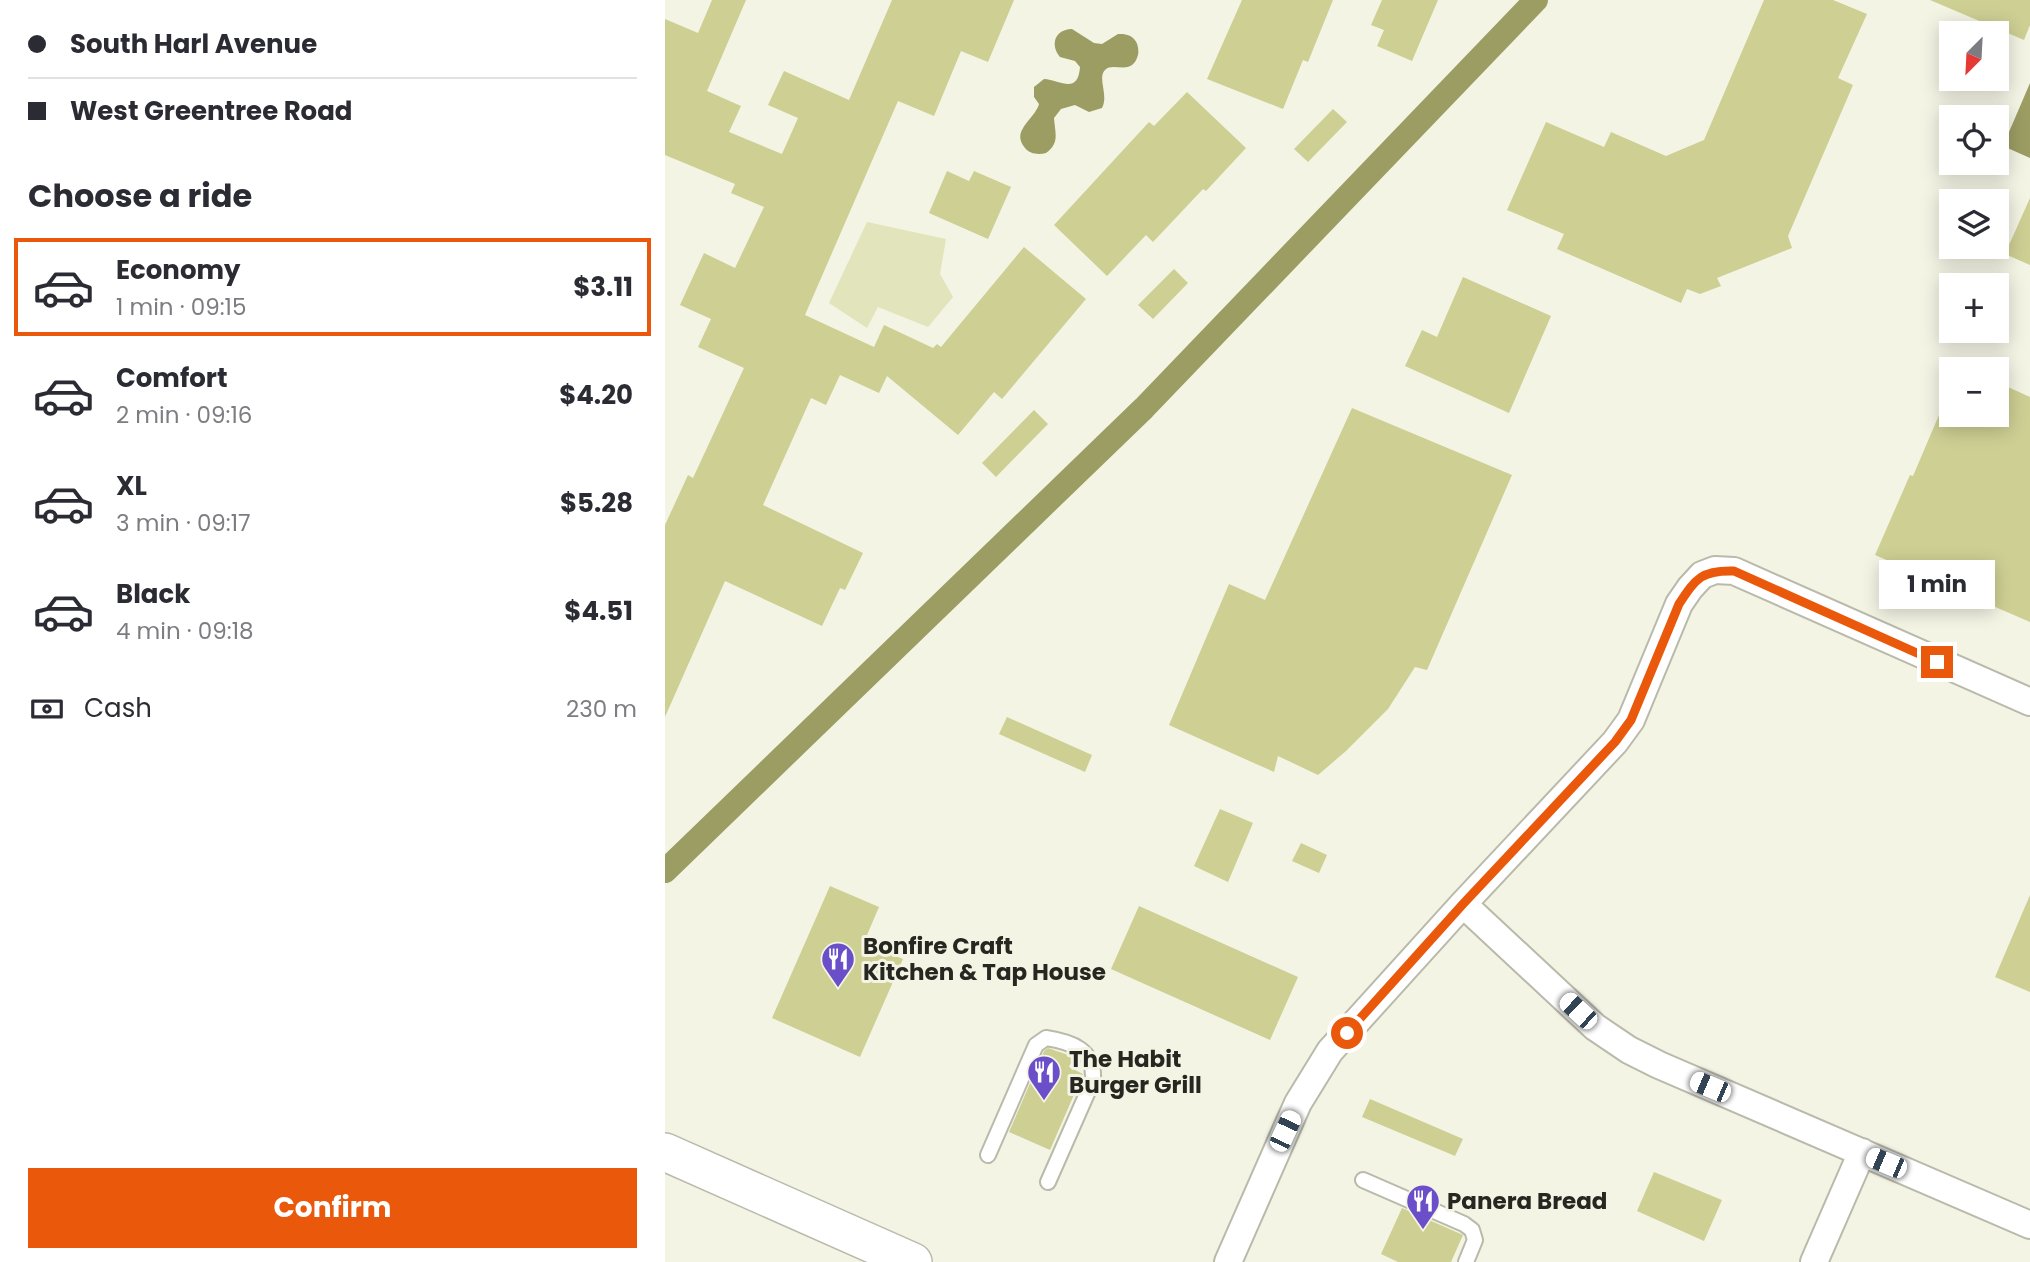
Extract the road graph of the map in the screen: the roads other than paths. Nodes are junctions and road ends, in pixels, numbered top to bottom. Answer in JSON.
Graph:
{"nodes":[{"id":1,"x":2030,"y":702,"type":"edge"},
{"id":2,"x":1463,"y":904,"type":"junction"},
{"id":3,"x":665,"y":1152,"type":"edge"},
{"id":4,"x":1862,"y":1152,"type":"junction"},
{"id":5,"x":988,"y":1155,"type":"dead end"},
{"id":6,"x":1363,"y":1180,"type":"dead end"},
{"id":7,"x":1048,"y":1182,"type":"dead end"},
{"id":8,"x":2030,"y":1225,"type":"edge"},
{"id":9,"x":913,"y":1262,"type":"edge"},
{"id":10,"x":1228,"y":1262,"type":"edge"},
{"id":11,"x":1466,"y":1262,"type":"edge"},
{"id":12,"x":1814,"y":1262,"type":"edge"}],
"edges":[{"from":1,"to":2,"type":"street"},
{"from":2,"to":4,"type":"street"},
{"from":2,"to":10,"type":"street"},
{"from":3,"to":9,"type":"main road"},
{"from":4,"to":8,"type":"street"},
{"from":4,"to":12,"type":"street"},
{"from":5,"to":7,"type":"lane"},
{"from":6,"to":11,"type":"lane"}]}
